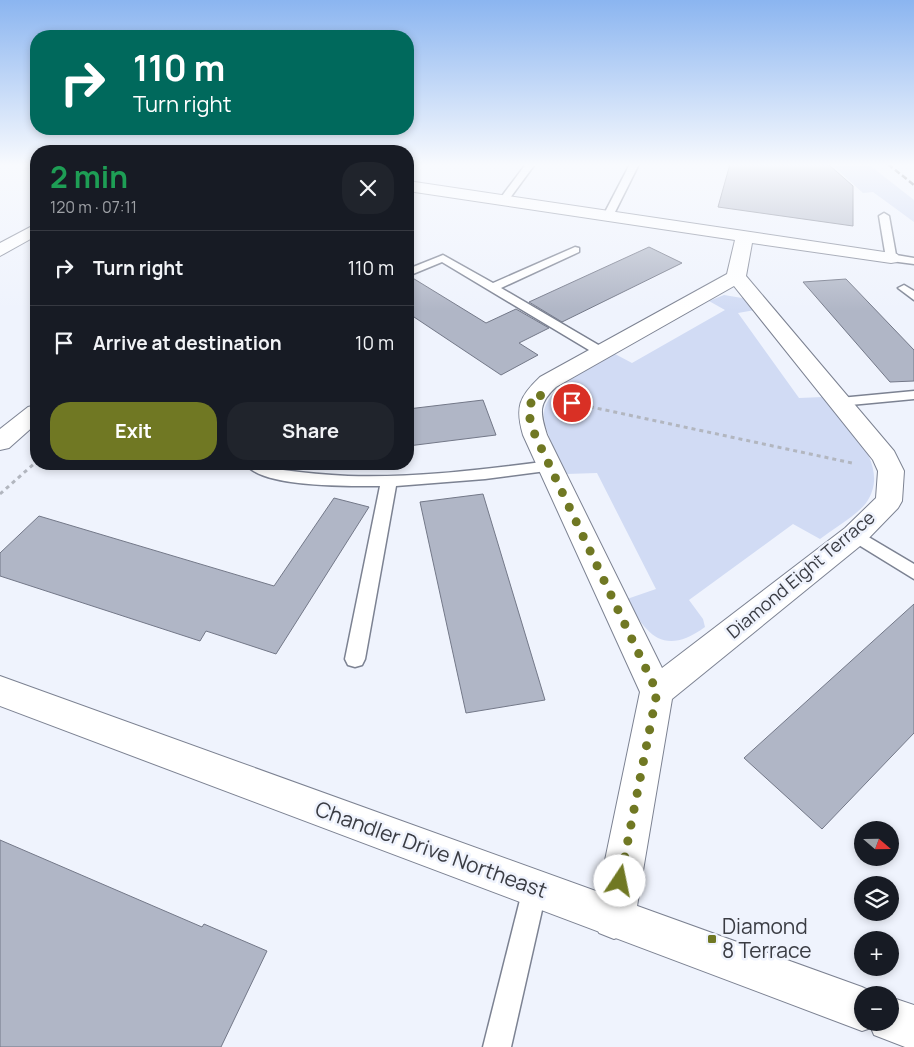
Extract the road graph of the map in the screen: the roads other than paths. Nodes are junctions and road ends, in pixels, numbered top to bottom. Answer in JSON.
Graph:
{"nodes":[{"id":1,"x":588,"y":213,"type":"edge"},
{"id":2,"x":610,"y":213,"type":"edge"},
{"id":3,"x":608,"y":216,"type":"junction"},
{"id":4,"x":884,"y":216,"type":"dead end"},
{"id":5,"x":30,"y":233,"type":"edge"},
{"id":6,"x":745,"y":236,"type":"junction"},
{"id":7,"x":575,"y":250,"type":"dead end"},
{"id":8,"x":0,"y":251,"type":"edge"},
{"id":9,"x":891,"y":258,"type":"junction"},
{"id":10,"x":914,"y":261,"type":"edge"},
{"id":11,"x":414,"y":270,"type":"edge"},
{"id":12,"x":736,"y":277,"type":"junction"},
{"id":13,"x":491,"y":288,"type":"junction"},
{"id":14,"x":904,"y":288,"type":"dead end"},
{"id":15,"x":914,"y":297,"type":"edge"},
{"id":16,"x":603,"y":353,"type":"junction"},
{"id":17,"x":914,"y":395,"type":"edge"},
{"id":18,"x":840,"y":402,"type":"junction"},
{"id":19,"x":30,"y":417,"type":"edge"},
{"id":20,"x":0,"y":442,"type":"edge"},
{"id":21,"x":549,"y":466,"type":"junction"},
{"id":22,"x":262,"y":470,"type":"edge"},
{"id":23,"x":389,"y":480,"type":"junction"},
{"id":24,"x":855,"y":535,"type":"junction"},
{"id":25,"x":914,"y":572,"type":"edge"},
{"id":26,"x":355,"y":659,"type":"dead end"},
{"id":27,"x":0,"y":691,"type":"edge"},
{"id":28,"x":657,"y":692,"type":"junction"},
{"id":29,"x":535,"y":888,"type":"junction"},
{"id":30,"x":614,"y":918,"type":"junction"},
{"id":31,"x":854,"y":1006,"type":"edge"},
{"id":32,"x":899,"y":1022,"type":"edge"},
{"id":33,"x":914,"y":1028,"type":"edge"},
{"id":34,"x":497,"y":1047,"type":"edge"}],
"edges":[{"from":1,"to":3,"type":"street"},
{"from":2,"to":3,"type":"lane"},
{"from":3,"to":6,"type":"street"},
{"from":4,"to":9,"type":"lane"},
{"from":5,"to":8,"type":"street"},
{"from":6,"to":9,"type":"street"},
{"from":6,"to":12,"type":"street"},
{"from":7,"to":13,"type":"lane"},
{"from":9,"to":10,"type":"lane"},
{"from":11,"to":13,"type":"lane"},
{"from":12,"to":16,"type":"street"},
{"from":12,"to":18,"type":"street"},
{"from":13,"to":16,"type":"lane"},
{"from":14,"to":15,"type":"lane"},
{"from":16,"to":21,"type":"street"},
{"from":17,"to":18,"type":"lane"},
{"from":18,"to":24,"type":"street","name":"Diamond Eight Terrace"},
{"from":19,"to":20,"type":"street"},
{"from":21,"to":23,"type":"lane"},
{"from":21,"to":28,"type":"street"},
{"from":22,"to":23,"type":"lane"},
{"from":23,"to":26,"type":"lane"},
{"from":24,"to":25,"type":"lane"},
{"from":24,"to":28,"type":"street","name":"Diamond Eight Terrace"},
{"from":27,"to":29,"type":"street","name":"Chandler Drive Northeast"},
{"from":28,"to":30,"type":"street"},
{"from":29,"to":30,"type":"street","name":"Chandler Drive Northeast"},
{"from":29,"to":34,"type":"lane"},
{"from":30,"to":31,"type":"street","name":"Chandler Drive Northeast"},
{"from":32,"to":33,"type":"street"}]}
